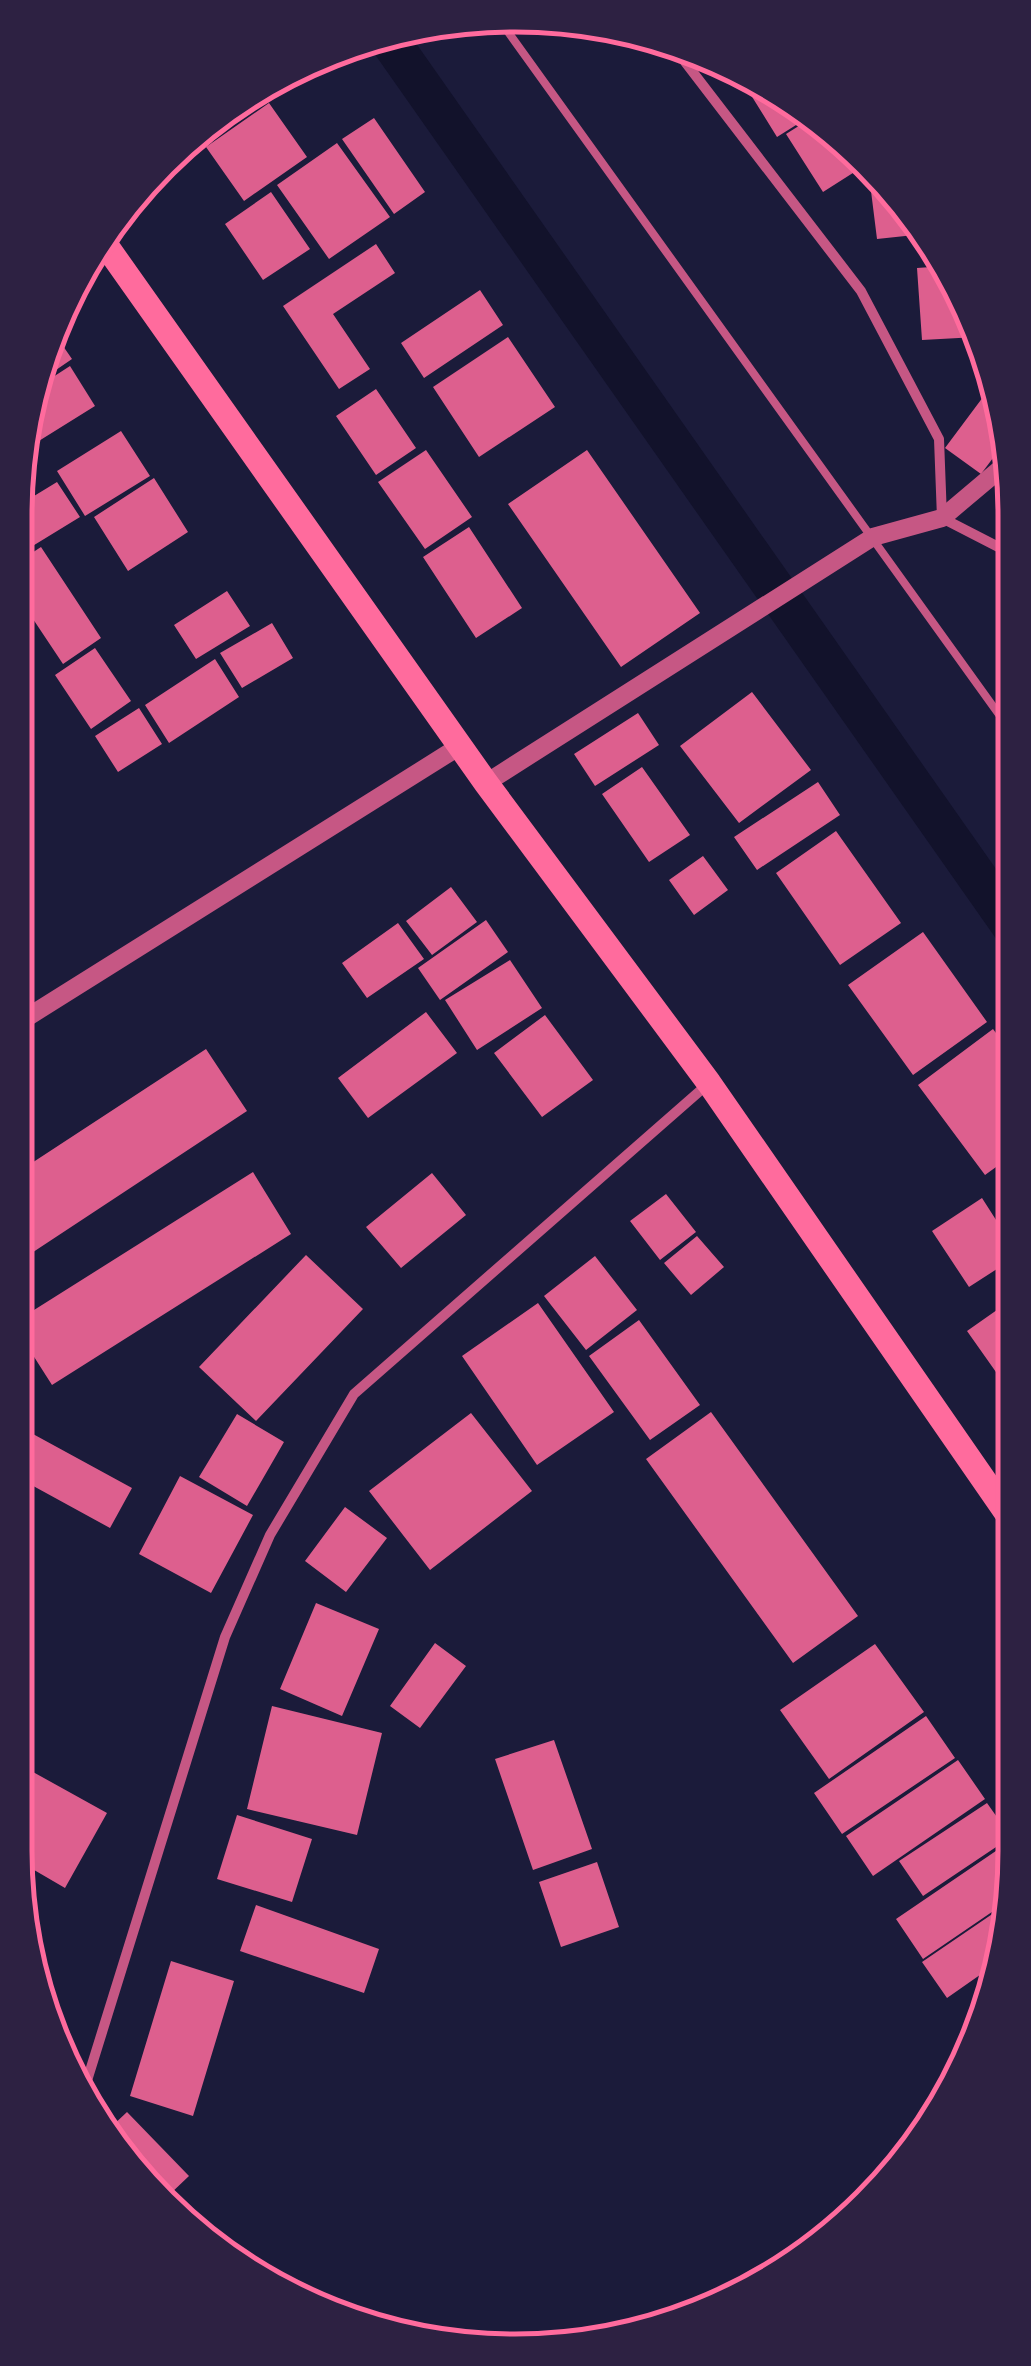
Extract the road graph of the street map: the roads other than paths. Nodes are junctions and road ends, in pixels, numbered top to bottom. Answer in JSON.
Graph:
{"nodes":[{"id":1,"x":508,"y":32,"type":"edge"},
{"id":2,"x":688,"y":64,"type":"edge"},
{"id":3,"x":111,"y":252,"type":"edge"},
{"id":4,"x":996,"y":473,"type":"edge"},
{"id":5,"x":942,"y":518,"type":"junction"},
{"id":6,"x":873,"y":537,"type":"junction"},
{"id":7,"x":998,"y":547,"type":"edge"},
{"id":8,"x":998,"y":714,"type":"edge"},
{"id":9,"x":460,"y":746,"type":"junction"},
{"id":10,"x":486,"y":783,"type":"junction"},
{"id":11,"x":32,"y":1015,"type":"edge"},
{"id":12,"x":709,"y":1082,"type":"junction"},
{"id":13,"x":998,"y":1501,"type":"edge"},
{"id":14,"x":88,"y":2076,"type":"edge"}],
"edges":[{"from":1,"to":6,"type":"lane"},
{"from":2,"to":5,"type":"street"},
{"from":3,"to":9,"type":"main road"},
{"from":4,"to":5,"type":"street"},
{"from":5,"to":6,"type":"street"},
{"from":5,"to":7,"type":"street"},
{"from":6,"to":8,"type":"lane"},
{"from":6,"to":10,"type":"street"},
{"from":9,"to":10,"type":"main road"},
{"from":9,"to":11,"type":"street"},
{"from":10,"to":12,"type":"main road"},
{"from":12,"to":13,"type":"main road"},
{"from":12,"to":14,"type":"street"}]}
